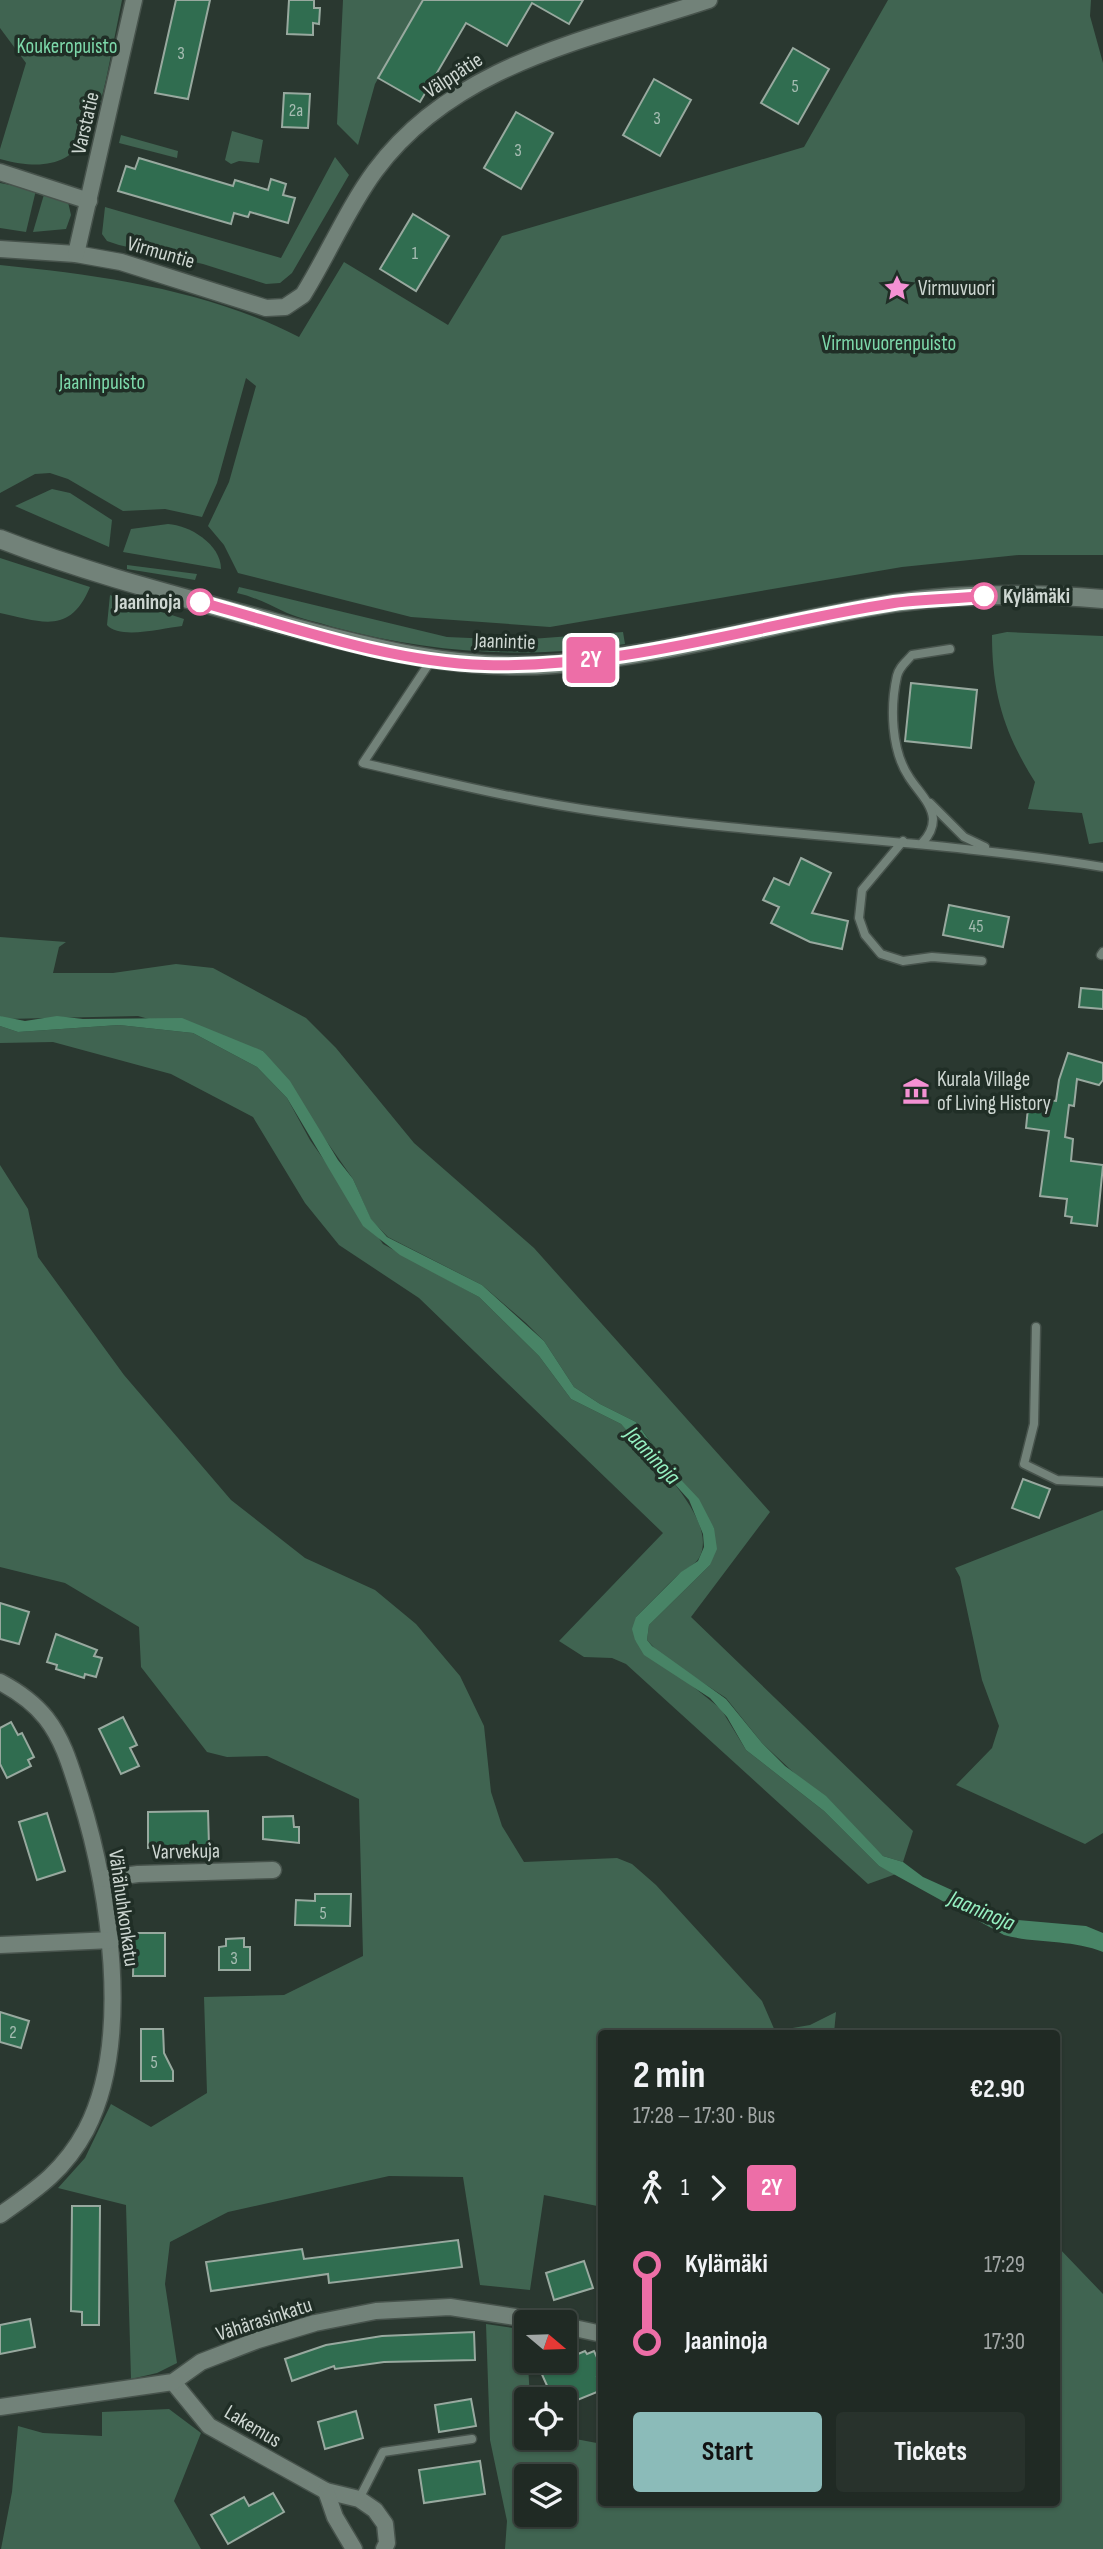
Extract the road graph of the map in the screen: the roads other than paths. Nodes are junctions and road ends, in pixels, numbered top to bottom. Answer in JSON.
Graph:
{"nodes":[{"id":1,"x":134,"y":0,"type":"edge"},
{"id":2,"x":709,"y":0,"type":"edge"},
{"id":3,"x":0,"y":172,"type":"edge"},
{"id":4,"x":89,"y":201,"type":"junction"},
{"id":5,"x":0,"y":248,"type":"edge"},
{"id":6,"x":76,"y":254,"type":"junction"},
{"id":7,"x":303,"y":295,"type":"joint"},
{"id":8,"x":0,"y":539,"type":"edge"},
{"id":9,"x":1103,"y":599,"type":"edge"},
{"id":10,"x":950,"y":649,"type":"dead end"},
{"id":11,"x":432,"y":659,"type":"junction"},
{"id":12,"x":925,"y":799,"type":"junction"},
{"id":13,"x":903,"y":841,"type":"junction"},
{"id":14,"x":922,"y":843,"type":"junction"},
{"id":15,"x":992,"y":851,"type":"junction"},
{"id":16,"x":1103,"y":867,"type":"edge"},
{"id":17,"x":982,"y":961,"type":"dead end"},
{"id":18,"x":1036,"y":1327,"type":"dead end"},
{"id":19,"x":1103,"y":1482,"type":"edge"},
{"id":20,"x":0,"y":1682,"type":"edge"},
{"id":21,"x":272,"y":1870,"type":"dead end"},
{"id":22,"x":101,"y":1880,"type":"junction"},
{"id":23,"x":111,"y":1940,"type":"junction"},
{"id":24,"x":0,"y":1945,"type":"edge"},
{"id":25,"x":0,"y":2215,"type":"edge"},
{"id":26,"x":514,"y":2317,"type":"edge"},
{"id":27,"x":578,"y":2329,"type":"edge"},
{"id":28,"x":598,"y":2333,"type":"edge"},
{"id":29,"x":173,"y":2382,"type":"junction"},
{"id":30,"x":0,"y":2407,"type":"edge"},
{"id":31,"x":472,"y":2439,"type":"dead end"},
{"id":32,"x":326,"y":2491,"type":"junction"},
{"id":33,"x":359,"y":2499,"type":"junction"},
{"id":34,"x":354,"y":2549,"type":"edge"},
{"id":35,"x":384,"y":2549,"type":"edge"}],
"edges":[{"from":1,"to":4,"type":"street","name":"Varstatie"},
{"from":2,"to":7,"type":"street","name":"Välppätie"},
{"from":3,"to":4,"type":"street"},
{"from":4,"to":6,"type":"street","name":"Varstatie"},
{"from":5,"to":6,"type":"street","name":"Virmuntie"},
{"from":6,"to":7,"type":"street","name":"Virmuntie"},
{"from":8,"to":11,"type":"main road","name":"Jaanintie"},
{"from":9,"to":11,"type":"main road","name":"Jaanintie"},
{"from":10,"to":12,"type":"lane"},
{"from":11,"to":13,"type":"lane"},
{"from":12,"to":14,"type":"lane"},
{"from":12,"to":15,"type":"lane"},
{"from":13,"to":14,"type":"lane"},
{"from":13,"to":17,"type":"lane"},
{"from":14,"to":15,"type":"lane"},
{"from":15,"to":16,"type":"lane"},
{"from":18,"to":19,"type":"lane"},
{"from":20,"to":22,"type":"street","name":"Vähähuhkonkatu"},
{"from":21,"to":22,"type":"street","name":"Varvekuja"},
{"from":22,"to":23,"type":"street","name":"Vähähuhkonkatu"},
{"from":23,"to":24,"type":"street"},
{"from":23,"to":25,"type":"street","name":"Vähähuhkonkatu"},
{"from":26,"to":29,"type":"street","name":"Vähärasinkatu"},
{"from":27,"to":28,"type":"street"},
{"from":29,"to":30,"type":"street","name":"Vähärasinkatu"},
{"from":29,"to":32,"type":"street","name":"Lakemus"},
{"from":31,"to":33,"type":"lane"},
{"from":32,"to":33,"type":"street","name":"Lakemus"},
{"from":32,"to":34,"type":"street"},
{"from":33,"to":35,"type":"street","name":"Lakemus"}]}
